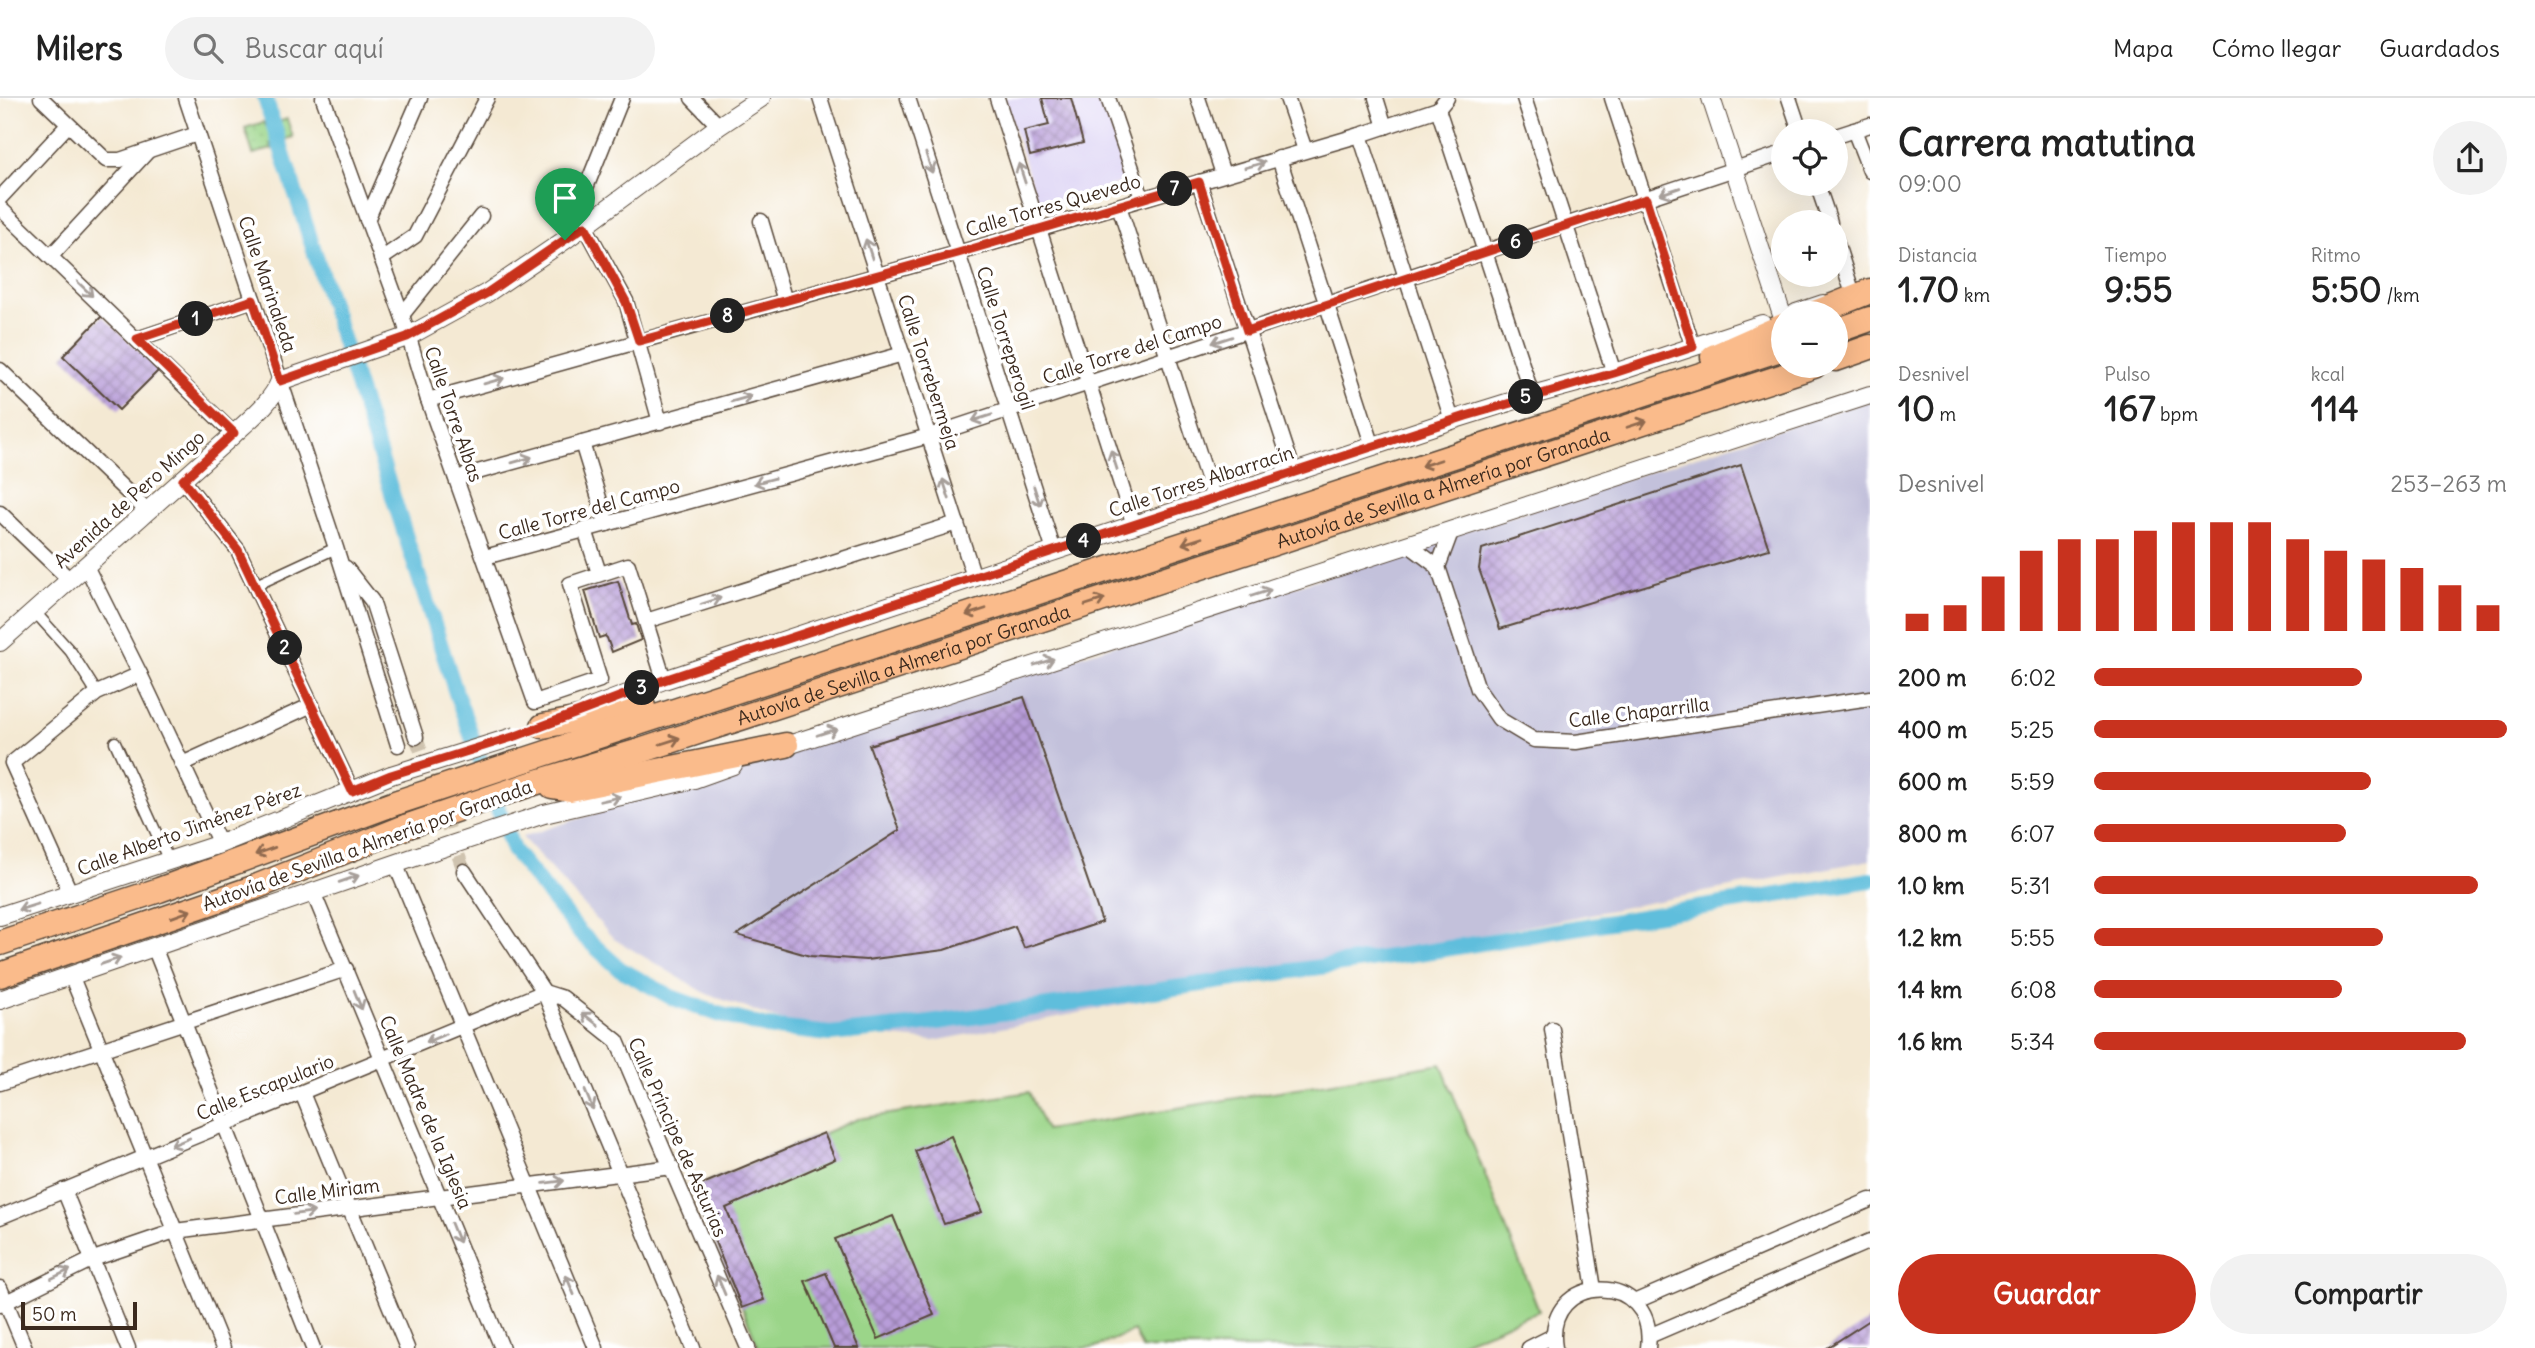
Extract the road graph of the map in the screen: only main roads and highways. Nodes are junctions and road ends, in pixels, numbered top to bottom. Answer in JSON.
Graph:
{"nodes":[{"id":1,"x":1864,"y":291,"type":"edge"},
{"id":2,"x":1842,"y":301,"type":"edge"},
{"id":3,"x":1870,"y":319,"type":"edge"},
{"id":4,"x":1848,"y":327,"type":"edge"},
{"id":5,"x":1771,"y":331,"type":"edge"},
{"id":6,"x":1870,"y":347,"type":"edge"},
{"id":7,"x":1771,"y":352,"type":"edge"},
{"id":8,"x":1848,"y":355,"type":"edge"},
{"id":9,"x":1777,"y":378,"type":"edge"},
{"id":10,"x":1624,"y":400,"type":"junction"},
{"id":11,"x":740,"y":689,"type":"junction"},
{"id":12,"x":543,"y":726,"type":"road end"},
{"id":13,"x":786,"y":745,"type":"road end"},
{"id":14,"x":534,"y":783,"type":"junction"},
{"id":15,"x":0,"y":943,"type":"edge"},
{"id":16,"x":0,"y":975,"type":"edge"}],
"edges":[{"from":1,"to":2,"type":"highway"},
{"from":3,"to":4,"type":"highway"},
{"from":5,"to":10,"type":"highway"},
{"from":6,"to":8,"type":"highway"},
{"from":7,"to":10,"type":"highway","name":"Autovía de Sevilla a Almería por Granada"},
{"from":14,"to":9,"type":"highway","name":"Autovía de Sevilla a Almería por Granada","one_way":true},
{"from":10,"to":11,"type":"highway","name":"Autovía de Sevilla a Almería por Granada","one_way":true},
{"from":11,"to":12,"type":"highway"},
{"from":11,"to":15,"type":"highway","name":"Autovía de Sevilla a Almería por Granada","one_way":true,"bridge":true},
{"from":13,"to":14,"type":"highway"},
{"from":16,"to":14,"type":"highway","name":"Autovía de Sevilla a Almería por Granada","one_way":true,"bridge":true}]}
